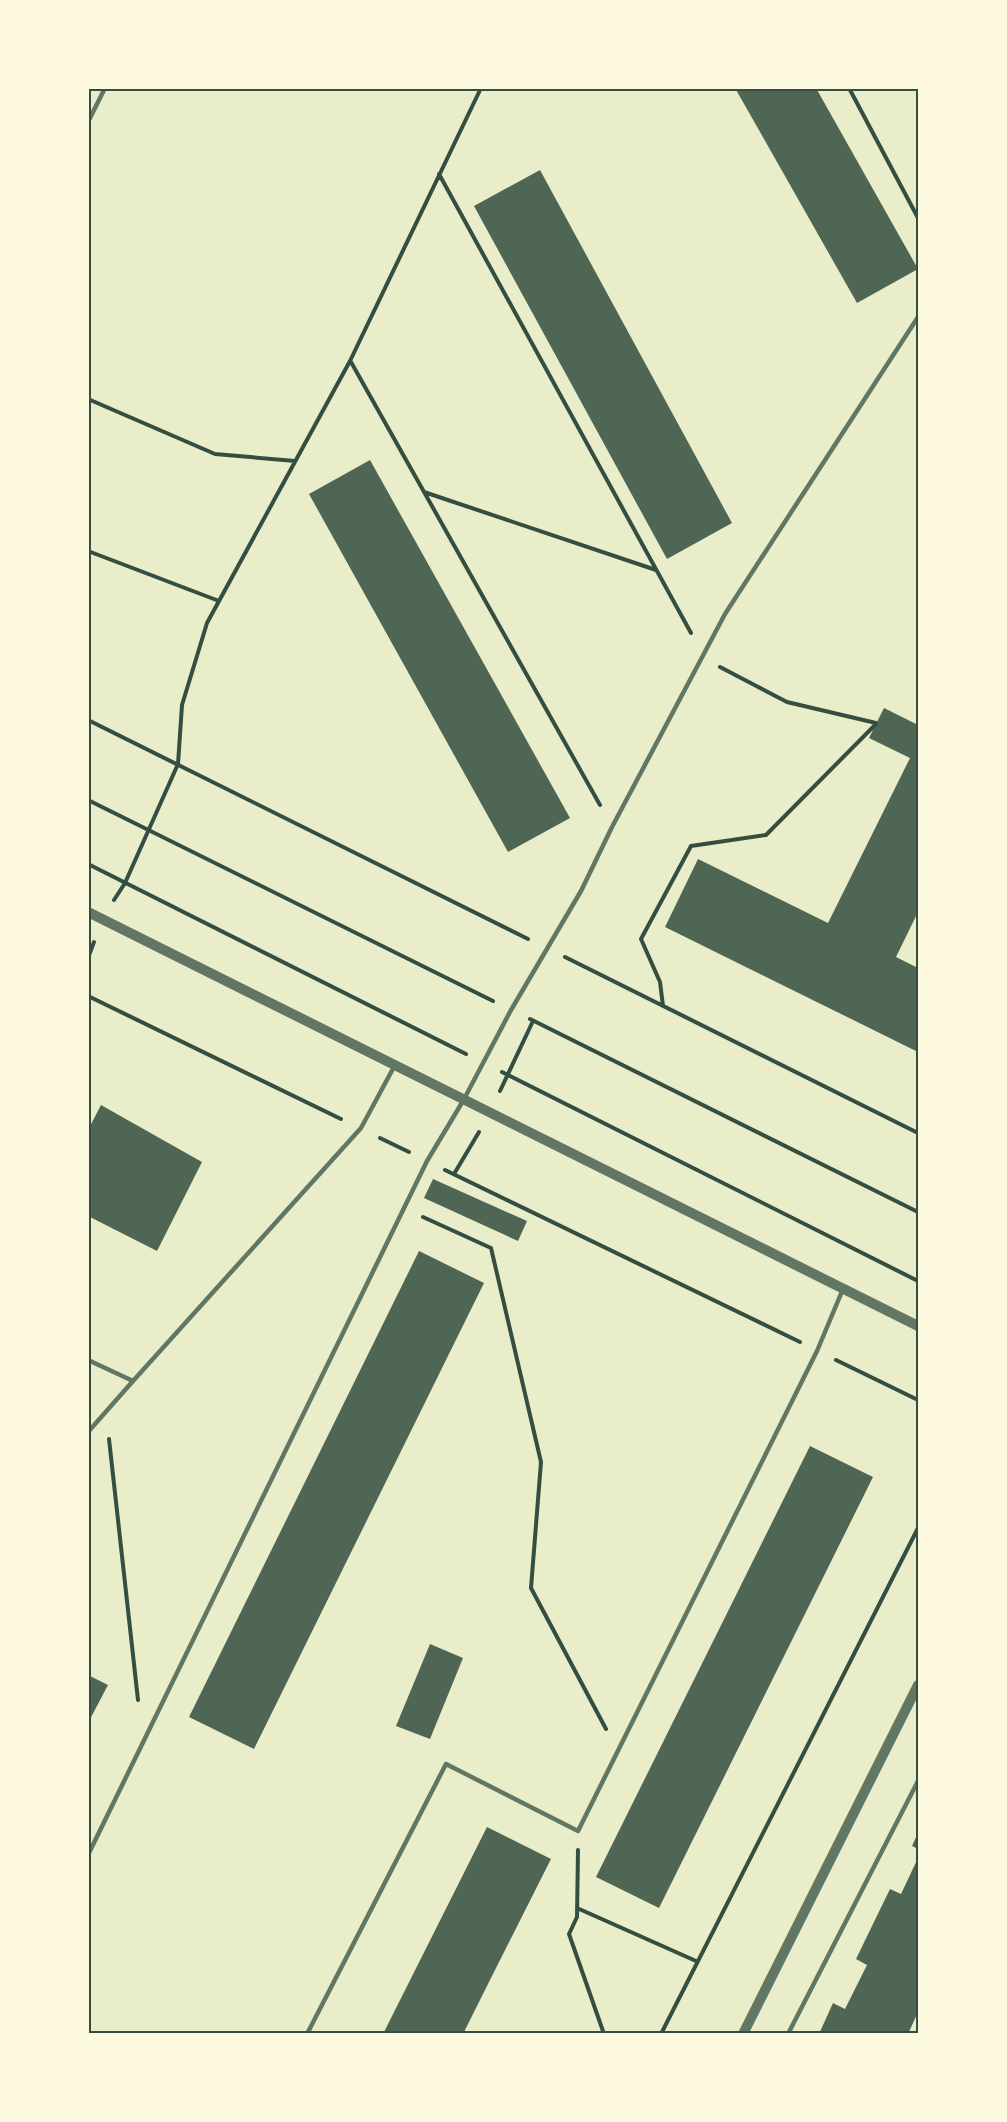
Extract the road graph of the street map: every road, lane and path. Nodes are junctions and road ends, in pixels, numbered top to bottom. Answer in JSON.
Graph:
{"nodes":[{"id":1,"x":105,"y":88,"type":"edge"},
{"id":2,"x":481,"y":88,"type":"edge"},
{"id":3,"x":849,"y":88,"type":"edge"},
{"id":4,"x":88,"y":122,"type":"edge"},
{"id":5,"x":439,"y":174,"type":"junction"},
{"id":6,"x":918,"y":218,"type":"edge"},
{"id":7,"x":918,"y":317,"type":"edge"},
{"id":8,"x":350,"y":361,"type":"junction"},
{"id":9,"x":88,"y":399,"type":"edge"},
{"id":10,"x":296,"y":461,"type":"junction"},
{"id":11,"x":424,"y":492,"type":"junction"},
{"id":12,"x":88,"y":551,"type":"edge"},
{"id":13,"x":656,"y":570,"type":"junction"},
{"id":14,"x":219,"y":601,"type":"junction"},
{"id":15,"x":703,"y":655,"type":"junction"},
{"id":16,"x":88,"y":720,"type":"edge"},
{"id":17,"x":178,"y":764,"type":"junction"},
{"id":18,"x":612,"y":826,"type":"junction"},
{"id":19,"x":88,"y":912,"type":"edge"},
{"id":20,"x":102,"y":919,"type":"junction"},
{"id":21,"x":548,"y":948,"type":"junction"},
{"id":22,"x":88,"y":958,"type":"edge"},
{"id":23,"x":88,"y":996,"type":"edge"},
{"id":24,"x":663,"y":1006,"type":"junction"},
{"id":25,"x":395,"y":1065,"type":"junction"},
{"id":26,"x":463,"y":1101,"type":"junction"},
{"id":27,"x":361,"y":1128,"type":"junction"},
{"id":28,"x":918,"y":1133,"type":"edge"},
{"id":29,"x":427,"y":1161,"type":"junction"},
{"id":30,"x":403,"y":1208,"type":"junction"},
{"id":31,"x":843,"y":1289,"type":"junction"},
{"id":32,"x":918,"y":1326,"type":"edge"},
{"id":33,"x":817,"y":1351,"type":"junction"},
{"id":34,"x":88,"y":1360,"type":"edge"},
{"id":35,"x":133,"y":1381,"type":"junction"},
{"id":36,"x":918,"y":1400,"type":"edge"},
{"id":37,"x":106,"y":1412,"type":"junction"},
{"id":38,"x":88,"y":1432,"type":"edge"},
{"id":39,"x":918,"y":1528,"type":"edge"},
{"id":40,"x":918,"y":1685,"type":"edge"},
{"id":41,"x":143,"y":1743,"type":"junction"},
{"id":42,"x":618,"y":1751,"type":"junction"},
{"id":43,"x":918,"y":1781,"type":"edge"},
{"id":44,"x":578,"y":1831,"type":"junction"},
{"id":45,"x":88,"y":1855,"type":"edge"},
{"id":46,"x":577,"y":1908,"type":"junction"},
{"id":47,"x":696,"y":1961,"type":"junction"},
{"id":48,"x":307,"y":2034,"type":"edge"},
{"id":49,"x":604,"y":2034,"type":"edge"},
{"id":50,"x":660,"y":2034,"type":"edge"},
{"id":51,"x":743,"y":2034,"type":"edge"},
{"id":52,"x":788,"y":2034,"type":"edge"}],
"edges":[{"from":1,"to":4,"type":"lane"},
{"from":2,"to":5,"type":"path"},
{"from":3,"to":6,"type":"path"},
{"from":5,"to":8,"type":"path"},
{"from":5,"to":13,"type":"path"},
{"from":7,"to":15,"type":"lane"},
{"from":8,"to":10,"type":"path"},
{"from":8,"to":11,"type":"path"},
{"from":9,"to":10,"type":"path"},
{"from":10,"to":14,"type":"path"},
{"from":11,"to":13,"type":"path"},
{"from":11,"to":18,"type":"path"},
{"from":12,"to":14,"type":"path"},
{"from":13,"to":15,"type":"path"},
{"from":14,"to":17,"type":"path"},
{"from":15,"to":18,"type":"lane"},
{"from":15,"to":24,"type":"path"},
{"from":16,"to":17,"type":"path"},
{"from":17,"to":20,"type":"path"},
{"from":17,"to":21,"type":"path"},
{"from":18,"to":21,"type":"lane"},
{"from":19,"to":20,"type":"street"},
{"from":20,"to":22,"type":"path"},
{"from":20,"to":25,"type":"street"},
{"from":21,"to":24,"type":"path"},
{"from":21,"to":26,"type":"lane"},
{"from":23,"to":27,"type":"path"},
{"from":24,"to":28,"type":"path"},
{"from":25,"to":26,"type":"street"},
{"from":25,"to":27,"type":"lane"},
{"from":26,"to":29,"type":"lane"},
{"from":26,"to":31,"type":"street"},
{"from":27,"to":29,"type":"path"},
{"from":27,"to":35,"type":"lane"},
{"from":29,"to":30,"type":"lane"},
{"from":29,"to":33,"type":"path"},
{"from":30,"to":41,"type":"lane"},
{"from":30,"to":42,"type":"path"},
{"from":31,"to":32,"type":"street"},
{"from":31,"to":33,"type":"lane"},
{"from":33,"to":36,"type":"path"},
{"from":33,"to":42,"type":"lane"},
{"from":34,"to":35,"type":"lane"},
{"from":35,"to":37,"type":"lane"},
{"from":37,"to":38,"type":"lane"},
{"from":37,"to":41,"type":"path"},
{"from":39,"to":47,"type":"path"},
{"from":40,"to":51,"type":"street"},
{"from":41,"to":45,"type":"lane"},
{"from":42,"to":44,"type":"lane"},
{"from":43,"to":52,"type":"lane"},
{"from":44,"to":46,"type":"path"},
{"from":44,"to":48,"type":"lane"},
{"from":46,"to":47,"type":"path"},
{"from":46,"to":49,"type":"path"},
{"from":47,"to":50,"type":"path"}]}
